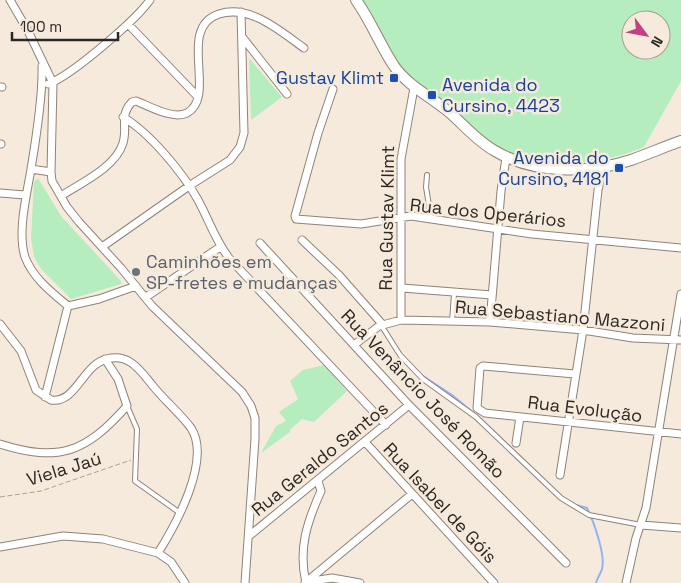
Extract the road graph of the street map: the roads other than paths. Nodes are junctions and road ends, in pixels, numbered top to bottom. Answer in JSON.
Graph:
{"nodes":[{"id":1,"x":10,"y":0,"type":"edge"},
{"id":2,"x":150,"y":0,"type":"edge"},
{"id":3,"x":356,"y":0,"type":"edge"},
{"id":4,"x":241,"y":12,"type":"junction"},
{"id":5,"x":128,"y":24,"type":"junction"},
{"id":6,"x":242,"y":37,"type":"junction"},
{"id":7,"x":304,"y":48,"type":"dead end"},
{"id":8,"x":42,"y":63,"type":"junction"},
{"id":9,"x":52,"y":83,"type":"junction"},
{"id":10,"x":43,"y":86,"type":"junction"},
{"id":11,"x":414,"y":88,"type":"junction"},
{"id":12,"x":333,"y":89,"type":"dead end"},
{"id":13,"x":287,"y":94,"type":"dead end"},
{"id":14,"x":198,"y":97,"type":"junction"},
{"id":15,"x":123,"y":117,"type":"junction"},
{"id":16,"x":681,"y":141,"type":"edge"},
{"id":17,"x":506,"y":158,"type":"junction"},
{"id":18,"x":603,"y":168,"type":"junction"},
{"id":19,"x":31,"y":169,"type":"junction"},
{"id":20,"x":51,"y":172,"type":"junction"},
{"id":21,"x":427,"y":175,"type":"dead end"},
{"id":22,"x":189,"y":186,"type":"junction"},
{"id":23,"x":0,"y":193,"type":"edge"},
{"id":24,"x":25,"y":195,"type":"junction"},
{"id":25,"x":60,"y":196,"type":"junction"},
{"id":26,"x":402,"y":217,"type":"junction"},
{"id":27,"x":431,"y":218,"type":"junction"},
{"id":28,"x":498,"y":228,"type":"junction"},
{"id":29,"x":593,"y":239,"type":"junction"},
{"id":30,"x":302,"y":240,"type":"dead end"},
{"id":31,"x":260,"y":243,"type":"dead end"},
{"id":32,"x":102,"y":247,"type":"junction"},
{"id":33,"x":220,"y":247,"type":"junction"},
{"id":34,"x":681,"y":248,"type":"edge"},
{"id":35,"x":136,"y":286,"type":"junction"},
{"id":36,"x":402,"y":288,"type":"junction"},
{"id":37,"x":454,"y":294,"type":"junction"},
{"id":38,"x":681,"y":294,"type":"edge"},
{"id":39,"x":492,"y":296,"type":"junction"},
{"id":40,"x":146,"y":297,"type":"junction"},
{"id":41,"x":68,"y":306,"type":"junction"},
{"id":42,"x":401,"y":320,"type":"junction"},
{"id":43,"x":452,"y":322,"type":"junction"},
{"id":44,"x":490,"y":322,"type":"junction"},
{"id":45,"x":0,"y":324,"type":"edge"},
{"id":46,"x":382,"y":325,"type":"junction"},
{"id":47,"x":583,"y":330,"type":"junction"},
{"id":48,"x":678,"y":340,"type":"edge"},
{"id":49,"x":354,"y":345,"type":"junction"},
{"id":50,"x":105,"y":359,"type":"junction"},
{"id":51,"x":575,"y":374,"type":"junction"},
{"id":52,"x":45,"y":397,"type":"junction"},
{"id":53,"x":409,"y":404,"type":"junction"},
{"id":54,"x":127,"y":406,"type":"junction"},
{"id":55,"x":480,"y":414,"type":"junction"},
{"id":56,"x":520,"y":417,"type":"junction"},
{"id":57,"x":568,"y":424,"type":"junction"},
{"id":58,"x":386,"y":425,"type":"junction"},
{"id":59,"x":656,"y":433,"type":"junction"},
{"id":60,"x":681,"y":434,"type":"edge"},
{"id":61,"x":365,"y":442,"type":"junction"},
{"id":62,"x":516,"y":443,"type":"dead end"},
{"id":63,"x":0,"y":444,"type":"edge"},
{"id":64,"x":560,"y":475,"type":"dead end"},
{"id":65,"x":318,"y":481,"type":"junction"},
{"id":66,"x":412,"y":494,"type":"junction"},
{"id":67,"x":181,"y":514,"type":"junction"},
{"id":68,"x":641,"y":524,"type":"junction"},
{"id":69,"x":681,"y":528,"type":"edge"},
{"id":70,"x":249,"y":536,"type":"junction"},
{"id":71,"x":0,"y":547,"type":"edge"},
{"id":72,"x":158,"y":553,"type":"junction"},
{"id":73,"x":566,"y":563,"type":"dead end"},
{"id":74,"x":184,"y":583,"type":"edge"},
{"id":75,"x":244,"y":583,"type":"edge"},
{"id":76,"x":306,"y":583,"type":"edge"},
{"id":77,"x":360,"y":583,"type":"edge"},
{"id":78,"x":494,"y":583,"type":"edge"},
{"id":79,"x":626,"y":583,"type":"edge"}],
"edges":[{"from":1,"to":8,"type":"street"},
{"from":2,"to":5,"type":"street"},
{"from":3,"to":11,"type":"main road"},
{"from":4,"to":6,"type":"street"},
{"from":4,"to":7,"type":"street"},
{"from":4,"to":14,"type":"street"},
{"from":5,"to":9,"type":"street"},
{"from":5,"to":14,"type":"street"},
{"from":6,"to":13,"type":"street"},
{"from":6,"to":22,"type":"street"},
{"from":8,"to":9,"type":"street"},
{"from":8,"to":10,"type":"street"},
{"from":9,"to":10,"type":"street"},
{"from":9,"to":20,"type":"street"},
{"from":10,"to":19,"type":"street"},
{"from":11,"to":17,"type":"main road"},
{"from":11,"to":26,"type":"street","name":"Rua Gustav Klimt"},
{"from":12,"to":26,"type":"street","name":"Rua dos Operários"},
{"from":14,"to":15,"type":"street"},
{"from":15,"to":22,"type":"street"},
{"from":15,"to":25,"type":"street"},
{"from":16,"to":18,"type":"main road"},
{"from":17,"to":18,"type":"main road"},
{"from":17,"to":28,"type":"street"},
{"from":18,"to":29,"type":"street"},
{"from":19,"to":20,"type":"street"},
{"from":19,"to":24,"type":"street"},
{"from":20,"to":25,"type":"street"},
{"from":21,"to":27,"type":"lane"},
{"from":22,"to":32,"type":"street"},
{"from":22,"to":33,"type":"street"},
{"from":23,"to":24,"type":"street"},
{"from":24,"to":41,"type":"street"},
{"from":25,"to":32,"type":"street"},
{"from":26,"to":27,"type":"street","name":"Rua dos Operários"},
{"from":26,"to":36,"type":"street","name":"Rua Gustav Klimt"},
{"from":27,"to":28,"type":"street","name":"Rua dos Operários"},
{"from":28,"to":29,"type":"street","name":"Rua dos Operários"},
{"from":28,"to":39,"type":"street"},
{"from":29,"to":34,"type":"street","name":"Rua dos Operários"},
{"from":29,"to":47,"type":"street"},
{"from":30,"to":46,"type":"street"},
{"from":31,"to":49,"type":"street","name":"Rua Venâncio José Romão"},
{"from":32,"to":35,"type":"street"},
{"from":33,"to":40,"type":"street"},
{"from":33,"to":58,"type":"street"},
{"from":35,"to":40,"type":"street"},
{"from":35,"to":41,"type":"street"},
{"from":36,"to":37,"type":"street"},
{"from":36,"to":42,"type":"street","name":"Rua Gustav Klimt"},
{"from":37,"to":39,"type":"street"},
{"from":37,"to":43,"type":"lane"},
{"from":38,"to":48,"type":"street"},
{"from":39,"to":44,"type":"street"},
{"from":40,"to":70,"type":"street"},
{"from":41,"to":52,"type":"street"},
{"from":42,"to":43,"type":"street","name":"Rua Sebastiano Mazzoni"},
{"from":42,"to":46,"type":"street","name":"Rua Sebastiano Mazzoni"},
{"from":43,"to":44,"type":"street","name":"Rua Sebastiano Mazzoni"},
{"from":44,"to":47,"type":"street","name":"Rua Sebastiano Mazzoni"},
{"from":45,"to":52,"type":"street"},
{"from":46,"to":49,"type":"street","name":"Rua Sebastiano Mazzoni"},
{"from":46,"to":55,"type":"lane"},
{"from":47,"to":48,"type":"street","name":"Rua Sebastiano Mazzoni"},
{"from":47,"to":51,"type":"street"},
{"from":48,"to":59,"type":"street"},
{"from":49,"to":53,"type":"street","name":"Rua Venâncio José Romão"},
{"from":50,"to":52,"type":"street"},
{"from":50,"to":54,"type":"street"},
{"from":50,"to":67,"type":"street"},
{"from":51,"to":55,"type":"street"},
{"from":51,"to":57,"type":"street"},
{"from":53,"to":58,"type":"street","name":"Rua Geraldo Santos"},
{"from":53,"to":73,"type":"street","name":"Rua Venâncio José Romão"},
{"from":54,"to":63,"type":"street"},
{"from":54,"to":67,"type":"lane"},
{"from":55,"to":56,"type":"street","name":"Rua Evolução"},
{"from":55,"to":68,"type":"lane"},
{"from":56,"to":57,"type":"street","name":"Rua Evolução"},
{"from":56,"to":62,"type":"street"},
{"from":57,"to":59,"type":"street","name":"Rua Evolução"},
{"from":57,"to":64,"type":"street"},
{"from":58,"to":61,"type":"street","name":"Rua Geraldo Santos"},
{"from":59,"to":60,"type":"street","name":"Rua Evolução"},
{"from":59,"to":68,"type":"street"},
{"from":61,"to":65,"type":"street","name":"Rua Geraldo Santos"},
{"from":61,"to":66,"type":"street","name":"Rua Isabel de Góis"},
{"from":65,"to":70,"type":"street","name":"Rua Geraldo Santos"},
{"from":65,"to":76,"type":"street"},
{"from":66,"to":76,"type":"street"},
{"from":66,"to":78,"type":"street","name":"Rua Isabel de Góis"},
{"from":67,"to":72,"type":"street"},
{"from":68,"to":69,"type":"street"},
{"from":68,"to":79,"type":"street"},
{"from":70,"to":75,"type":"street"},
{"from":71,"to":72,"type":"street"},
{"from":72,"to":74,"type":"street"},
{"from":76,"to":77,"type":"street"}]}
